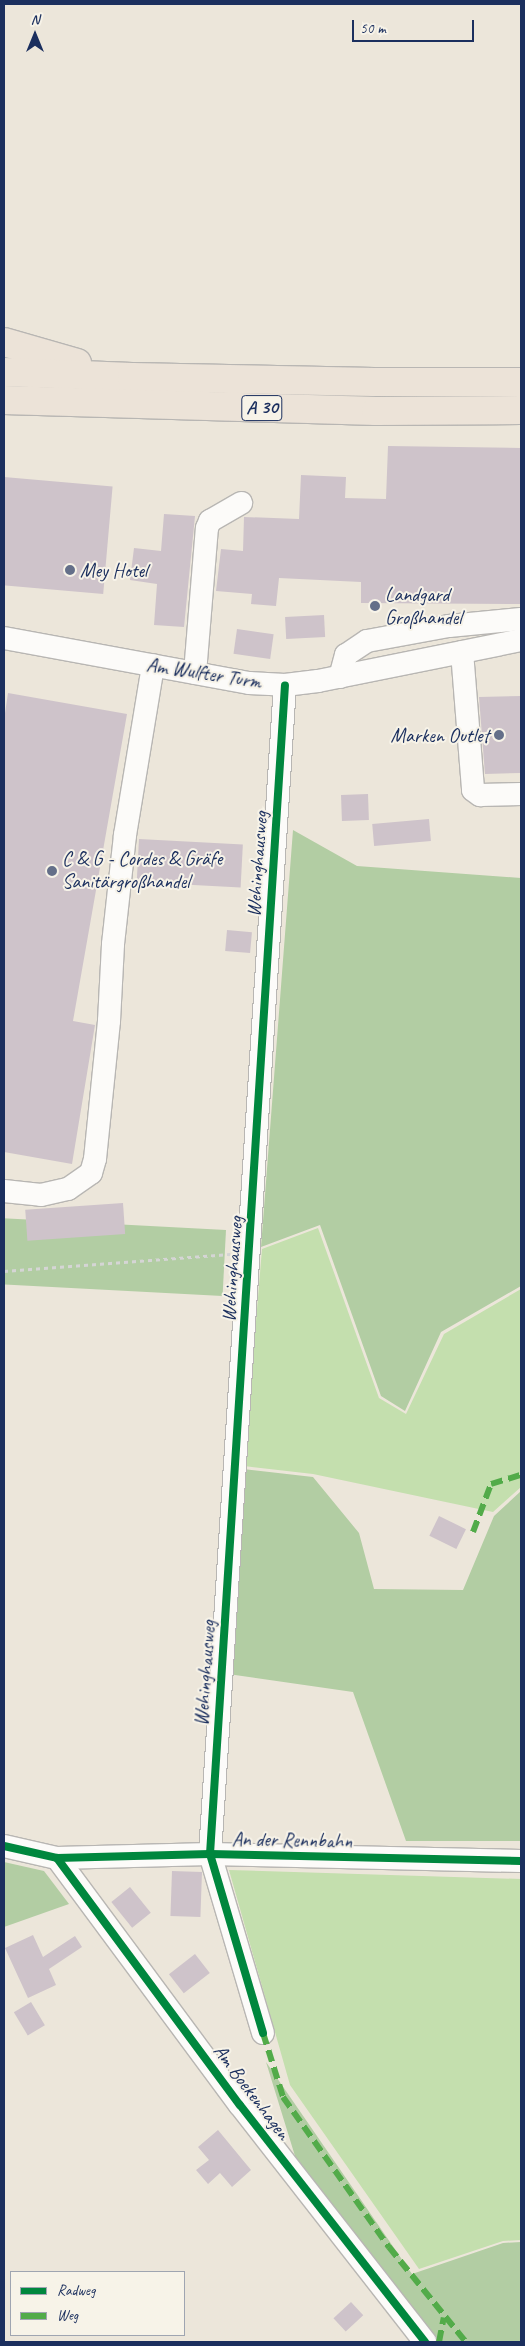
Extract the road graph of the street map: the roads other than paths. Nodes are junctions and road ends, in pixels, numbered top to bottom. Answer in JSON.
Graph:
{"nodes":[{"id":1,"x":4,"y":342,"type":"edge"},
{"id":2,"x":4,"y":372,"type":"edge"},
{"id":3,"x":132,"y":377,"type":"junction"},
{"id":4,"x":521,"y":382,"type":"edge"},
{"id":5,"x":4,"y":400,"type":"edge"},
{"id":6,"x":521,"y":410,"type":"edge"},
{"id":7,"x":240,"y":503,"type":"dead end"},
{"id":8,"x":521,"y":619,"type":"edge"},
{"id":9,"x":4,"y":638,"type":"edge"},
{"id":10,"x":521,"y":640,"type":"edge"},
{"id":11,"x":462,"y":652,"type":"junction"},
{"id":12,"x":153,"y":665,"type":"junction"},
{"id":13,"x":195,"y":673,"type":"junction"},
{"id":14,"x":340,"y":677,"type":"junction"},
{"id":15,"x":285,"y":685,"type":"junction"},
{"id":16,"x":521,"y":794,"type":"edge"},
{"id":17,"x":4,"y":1191,"type":"edge"},
{"id":18,"x":4,"y":1846,"type":"edge"},
{"id":19,"x":210,"y":1854,"type":"junction"},
{"id":20,"x":57,"y":1858,"type":"junction"},
{"id":21,"x":521,"y":1861,"type":"edge"},
{"id":22,"x":263,"y":2033,"type":"dead end"},
{"id":23,"x":425,"y":2342,"type":"edge"}],
"edges":[{"from":1,"to":3,"type":"highway"},
{"from":2,"to":3,"type":"highway","number":"A 30"},
{"from":3,"to":4,"type":"highway","number":"A 30"},
{"from":5,"to":6,"type":"highway","number":"A 30"},
{"from":7,"to":13,"type":"street"},
{"from":8,"to":14,"type":"street"},
{"from":9,"to":12,"type":"street","name":"Am Wulfter Turm"},
{"from":10,"to":11,"type":"street","name":"Am Wulfter Turm"},
{"from":11,"to":14,"type":"street","name":"Am Wulfter Turm"},
{"from":11,"to":16,"type":"street"},
{"from":12,"to":13,"type":"street","name":"Am Wulfter Turm"},
{"from":12,"to":17,"type":"street"},
{"from":13,"to":15,"type":"street","name":"Am Wulfter Turm"},
{"from":14,"to":15,"type":"street","name":"Am Wulfter Turm"},
{"from":15,"to":19,"type":"street","name":"Wehinghausweg"},
{"from":18,"to":20,"type":"street","name":"An der Rennbahn"},
{"from":19,"to":20,"type":"street","name":"An der Rennbahn"},
{"from":19,"to":21,"type":"street","name":"An der Rennbahn"},
{"from":19,"to":22,"type":"street"},
{"from":20,"to":23,"type":"street","name":"Am Boekenhagen"}]}
